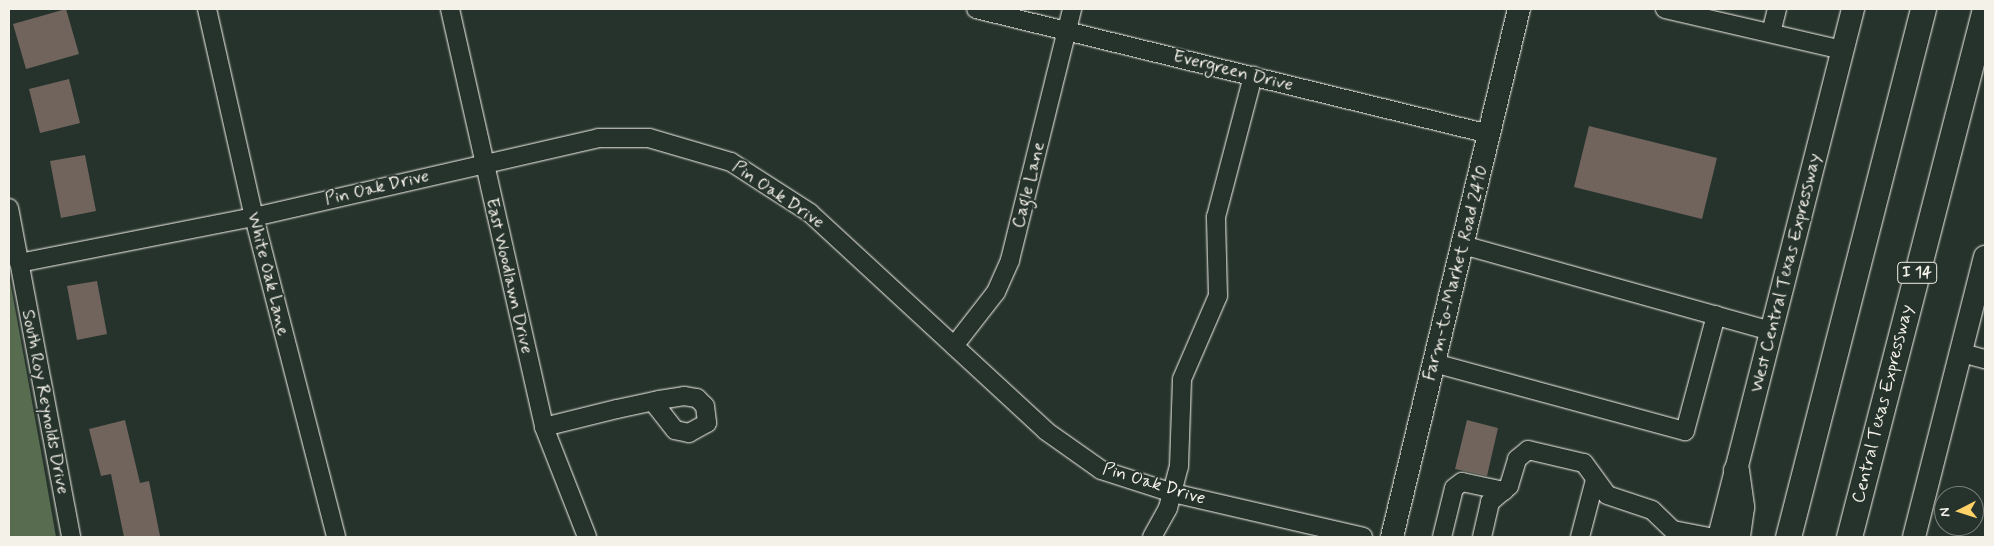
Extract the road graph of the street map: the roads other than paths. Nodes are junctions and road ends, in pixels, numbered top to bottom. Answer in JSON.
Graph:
{"nodes":[{"id":1,"x":207,"y":9,"type":"edge"},
{"id":2,"x":450,"y":9,"type":"edge"},
{"id":3,"x":976,"y":9,"type":"edge"},
{"id":4,"x":1072,"y":9,"type":"edge"},
{"id":5,"x":1519,"y":9,"type":"edge"},
{"id":6,"x":1671,"y":9,"type":"edge"},
{"id":7,"x":1777,"y":9,"type":"edge"},
{"id":8,"x":1853,"y":9,"type":"edge"},
{"id":9,"x":1923,"y":9,"type":"edge"},
{"id":10,"x":1985,"y":9,"type":"edge"},
{"id":11,"x":1067,"y":31,"type":"junction"},
{"id":12,"x":1771,"y":33,"type":"junction"},
{"id":13,"x":1842,"y":50,"type":"junction"},
{"id":14,"x":1253,"y":76,"type":"junction"},
{"id":15,"x":1489,"y":134,"type":"junction"},
{"id":16,"x":483,"y":162,"type":"junction"},
{"id":17,"x":9,"y":208,"type":"edge"},
{"id":18,"x":254,"y":217,"type":"junction"},
{"id":19,"x":1463,"y":245,"type":"junction"},
{"id":20,"x":1985,"y":257,"type":"edge"},
{"id":21,"x":19,"y":263,"type":"junction"},
{"id":22,"x":1716,"y":315,"type":"junction"},
{"id":23,"x":1772,"y":331,"type":"junction"},
{"id":24,"x":954,"y":346,"type":"junction"},
{"id":25,"x":1962,"y":353,"type":"junction"},
{"id":26,"x":1985,"y":359,"type":"edge"},
{"id":27,"x":1434,"y":363,"type":"junction"},
{"id":28,"x":653,"y":402,"type":"dead end"},
{"id":29,"x":544,"y":427,"type":"junction"},
{"id":30,"x":1736,"y":470,"type":"junction"},
{"id":31,"x":1595,"y":480,"type":"junction"},
{"id":32,"x":1504,"y":491,"type":"junction"},
{"id":33,"x":1173,"y":493,"type":"junction"},
{"id":34,"x":1662,"y":530,"type":"edge"},
{"id":35,"x":70,"y":537,"type":"edge"},
{"id":36,"x":336,"y":537,"type":"edge"},
{"id":37,"x":587,"y":537,"type":"edge"},
{"id":38,"x":1152,"y":537,"type":"edge"},
{"id":39,"x":1363,"y":537,"type":"edge"},
{"id":40,"x":1392,"y":537,"type":"edge"},
{"id":41,"x":1442,"y":537,"type":"edge"},
{"id":42,"x":1482,"y":537,"type":"edge"},
{"id":43,"x":1580,"y":537,"type":"edge"},
{"id":44,"x":1709,"y":537,"type":"edge"},
{"id":45,"x":1719,"y":537,"type":"edge"},
{"id":46,"x":1737,"y":537,"type":"edge"},
{"id":47,"x":1788,"y":537,"type":"edge"},
{"id":48,"x":1849,"y":537,"type":"edge"},
{"id":49,"x":1914,"y":537,"type":"edge"}],
"edges":[{"from":1,"to":18,"type":"street","name":"White Oak Lane"},
{"from":2,"to":16,"type":"street","name":"East Woodlawn Drive"},
{"from":3,"to":11,"type":"street","name":"Evergreen Drive"},
{"from":4,"to":11,"type":"street","name":"Cagle Lane"},
{"from":5,"to":15,"type":"main road","name":"Farm-to-Market Road 2410"},
{"from":6,"to":12,"type":"street"},
{"from":7,"to":12,"type":"street"},
{"from":8,"to":13,"type":"main road","name":"West Central Texas Expressway"},
{"from":9,"to":47,"type":"highway"},
{"from":10,"to":48,"type":"highway","name":"Central Texas Expressway","number":"I 14"},
{"from":11,"to":14,"type":"street","name":"Evergreen Drive"},
{"from":11,"to":24,"type":"street","name":"Cagle Lane"},
{"from":12,"to":13,"type":"street"},
{"from":13,"to":23,"type":"main road","name":"West Central Texas Expressway"},
{"from":14,"to":15,"type":"street","name":"Evergreen Drive"},
{"from":14,"to":33,"type":"street"},
{"from":15,"to":19,"type":"main road","name":"Farm-to-Market Road 2410"},
{"from":16,"to":18,"type":"street","name":"Pin Oak Drive"},
{"from":16,"to":24,"type":"street","name":"Pin Oak Drive"},
{"from":16,"to":29,"type":"street","name":"East Woodlawn Drive"},
{"from":17,"to":21,"type":"street","name":"South Roy Reynolds Drive"},
{"from":18,"to":21,"type":"street","name":"Pin Oak Drive"},
{"from":18,"to":36,"type":"street","name":"White Oak Lane"},
{"from":19,"to":22,"type":"street"},
{"from":19,"to":27,"type":"main road","name":"Farm-to-Market Road 2410"},
{"from":20,"to":25,"type":"main road"},
{"from":21,"to":35,"type":"street","name":"South Roy Reynolds Drive"},
{"from":22,"to":23,"type":"street"},
{"from":22,"to":27,"type":"street"},
{"from":23,"to":30,"type":"main road","name":"West Central Texas Expressway"},
{"from":24,"to":33,"type":"street","name":"Pin Oak Drive"},
{"from":25,"to":26,"type":"street"},
{"from":25,"to":49,"type":"main road"},
{"from":27,"to":40,"type":"main road","name":"Farm-to-Market Road 2410"},
{"from":28,"to":29,"type":"street"},
{"from":29,"to":37,"type":"street","name":"East Woodlawn Drive"},
{"from":30,"to":45,"type":"main road","name":"West Central Texas Expressway"},
{"from":30,"to":46,"type":"highway"},
{"from":31,"to":32,"type":"street"},
{"from":31,"to":34,"type":"street"},
{"from":31,"to":43,"type":"street"},
{"from":32,"to":41,"type":"street"},
{"from":32,"to":42,"type":"street"},
{"from":33,"to":38,"type":"street"},
{"from":33,"to":39,"type":"street","name":"Pin Oak Drive"},
{"from":34,"to":44,"type":"street"}]}
